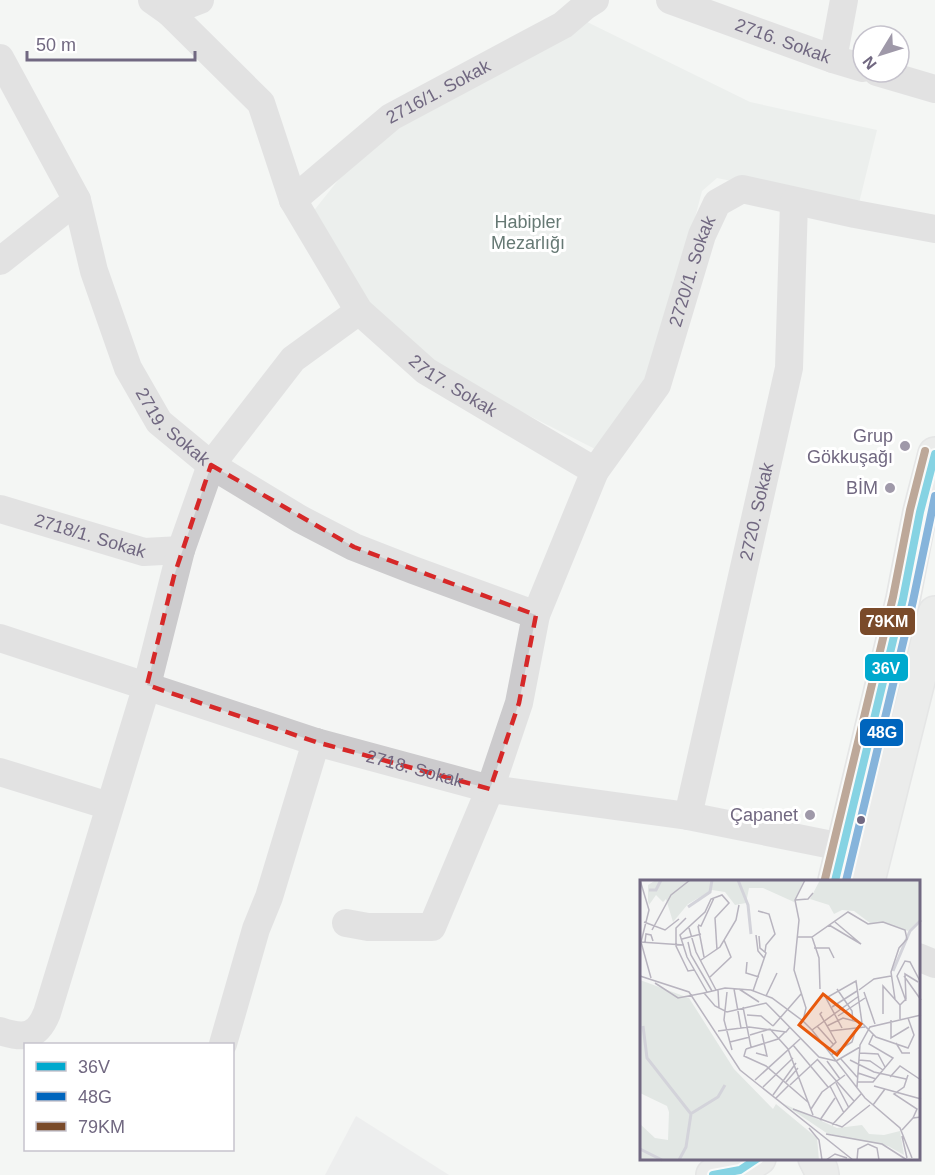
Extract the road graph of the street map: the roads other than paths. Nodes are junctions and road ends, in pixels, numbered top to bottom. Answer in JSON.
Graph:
{"nodes":[{"id":1,"x":200,"y":0,"type":"edge"},
{"id":2,"x":595,"y":0,"type":"edge"},
{"id":3,"x":670,"y":0,"type":"edge"},
{"id":4,"x":844,"y":0,"type":"edge"},
{"id":5,"x":161,"y":6,"type":"edge"},
{"id":6,"x":0,"y":58,"type":"edge"},
{"id":7,"x":833,"y":59,"type":"junction"},
{"id":8,"x":851,"y":64,"type":"edge"},
{"id":9,"x":911,"y":82,"type":"edge"},
{"id":10,"x":935,"y":89,"type":"edge"},
{"id":11,"x":77,"y":200,"type":"junction"},
{"id":12,"x":293,"y":200,"type":"junction"},
{"id":13,"x":794,"y":202,"type":"junction"},
{"id":14,"x":935,"y":229,"type":"edge"},
{"id":15,"x":0,"y":261,"type":"edge"},
{"id":16,"x":360,"y":311,"type":"junction"},
{"id":17,"x":935,"y":454,"type":"edge"},
{"id":18,"x":211,"y":465,"type":"junction"},
{"id":19,"x":594,"y":471,"type":"junction"},
{"id":20,"x":0,"y":509,"type":"edge"},
{"id":21,"x":182,"y":550,"type":"junction"},
{"id":22,"x":935,"y":613,"type":"edge"},
{"id":23,"x":536,"y":615,"type":"junction"},
{"id":24,"x":0,"y":638,"type":"edge"},
{"id":25,"x":147,"y":685,"type":"junction"},
{"id":26,"x":316,"y":742,"type":"junction"},
{"id":27,"x":0,"y":772,"type":"edge"},
{"id":28,"x":490,"y":789,"type":"junction"},
{"id":29,"x":109,"y":806,"type":"junction"},
{"id":30,"x":688,"y":816,"type":"junction"},
{"id":31,"x":842,"y":847,"type":"junction"},
{"id":32,"x":835,"y":880,"type":"edge"},
{"id":33,"x":868,"y":880,"type":"edge"},
{"id":34,"x":346,"y":923,"type":"dead end"},
{"id":35,"x":920,"y":958,"type":"edge"},
{"id":36,"x":935,"y":964,"type":"edge"},
{"id":37,"x":0,"y":1031,"type":"edge"},
{"id":38,"x":223,"y":1043,"type":"edge"}],
"edges":[{"from":1,"to":5,"type":"street"},
{"from":2,"to":12,"type":"street","name":"2716/1. Sokak"},
{"from":3,"to":7,"type":"street","name":"2716. Sokak"},
{"from":4,"to":7,"type":"street"},
{"from":5,"to":12,"type":"street","name":"2717. Sokak"},
{"from":6,"to":11,"type":"street","name":"2719. Sokak"},
{"from":7,"to":8,"type":"street","name":"2716. Sokak"},
{"from":9,"to":10,"type":"street"},
{"from":11,"to":15,"type":"street"},
{"from":11,"to":18,"type":"street","name":"2719. Sokak"},
{"from":12,"to":16,"type":"street","name":"2717. Sokak"},
{"from":13,"to":14,"type":"street","name":"2720/1. Sokak"},
{"from":13,"to":19,"type":"street","name":"2720/1. Sokak"},
{"from":13,"to":30,"type":"street","name":"2720. Sokak"},
{"from":16,"to":18,"type":"street"},
{"from":16,"to":19,"type":"street","name":"2717. Sokak"},
{"from":17,"to":31,"type":"main road"},
{"from":18,"to":21,"type":"street"},
{"from":18,"to":23,"type":"street","name":"2719. Sokak"},
{"from":19,"to":23,"type":"street"},
{"from":20,"to":21,"type":"street","name":"2718/1. Sokak"},
{"from":21,"to":25,"type":"street"},
{"from":22,"to":33,"type":"main road"},
{"from":23,"to":28,"type":"street"},
{"from":24,"to":25,"type":"street","name":"2718. Sokak"},
{"from":25,"to":26,"type":"street","name":"2718. Sokak"},
{"from":25,"to":29,"type":"street"},
{"from":26,"to":28,"type":"street","name":"2718. Sokak"},
{"from":26,"to":38,"type":"street"},
{"from":27,"to":29,"type":"street"},
{"from":28,"to":30,"type":"street","name":"2718. Sokak"},
{"from":28,"to":34,"type":"street"},
{"from":29,"to":37,"type":"street"},
{"from":30,"to":31,"type":"street","name":"2718. Sokak"},
{"from":31,"to":32,"type":"main road"},
{"from":35,"to":36,"type":"street"}]}
